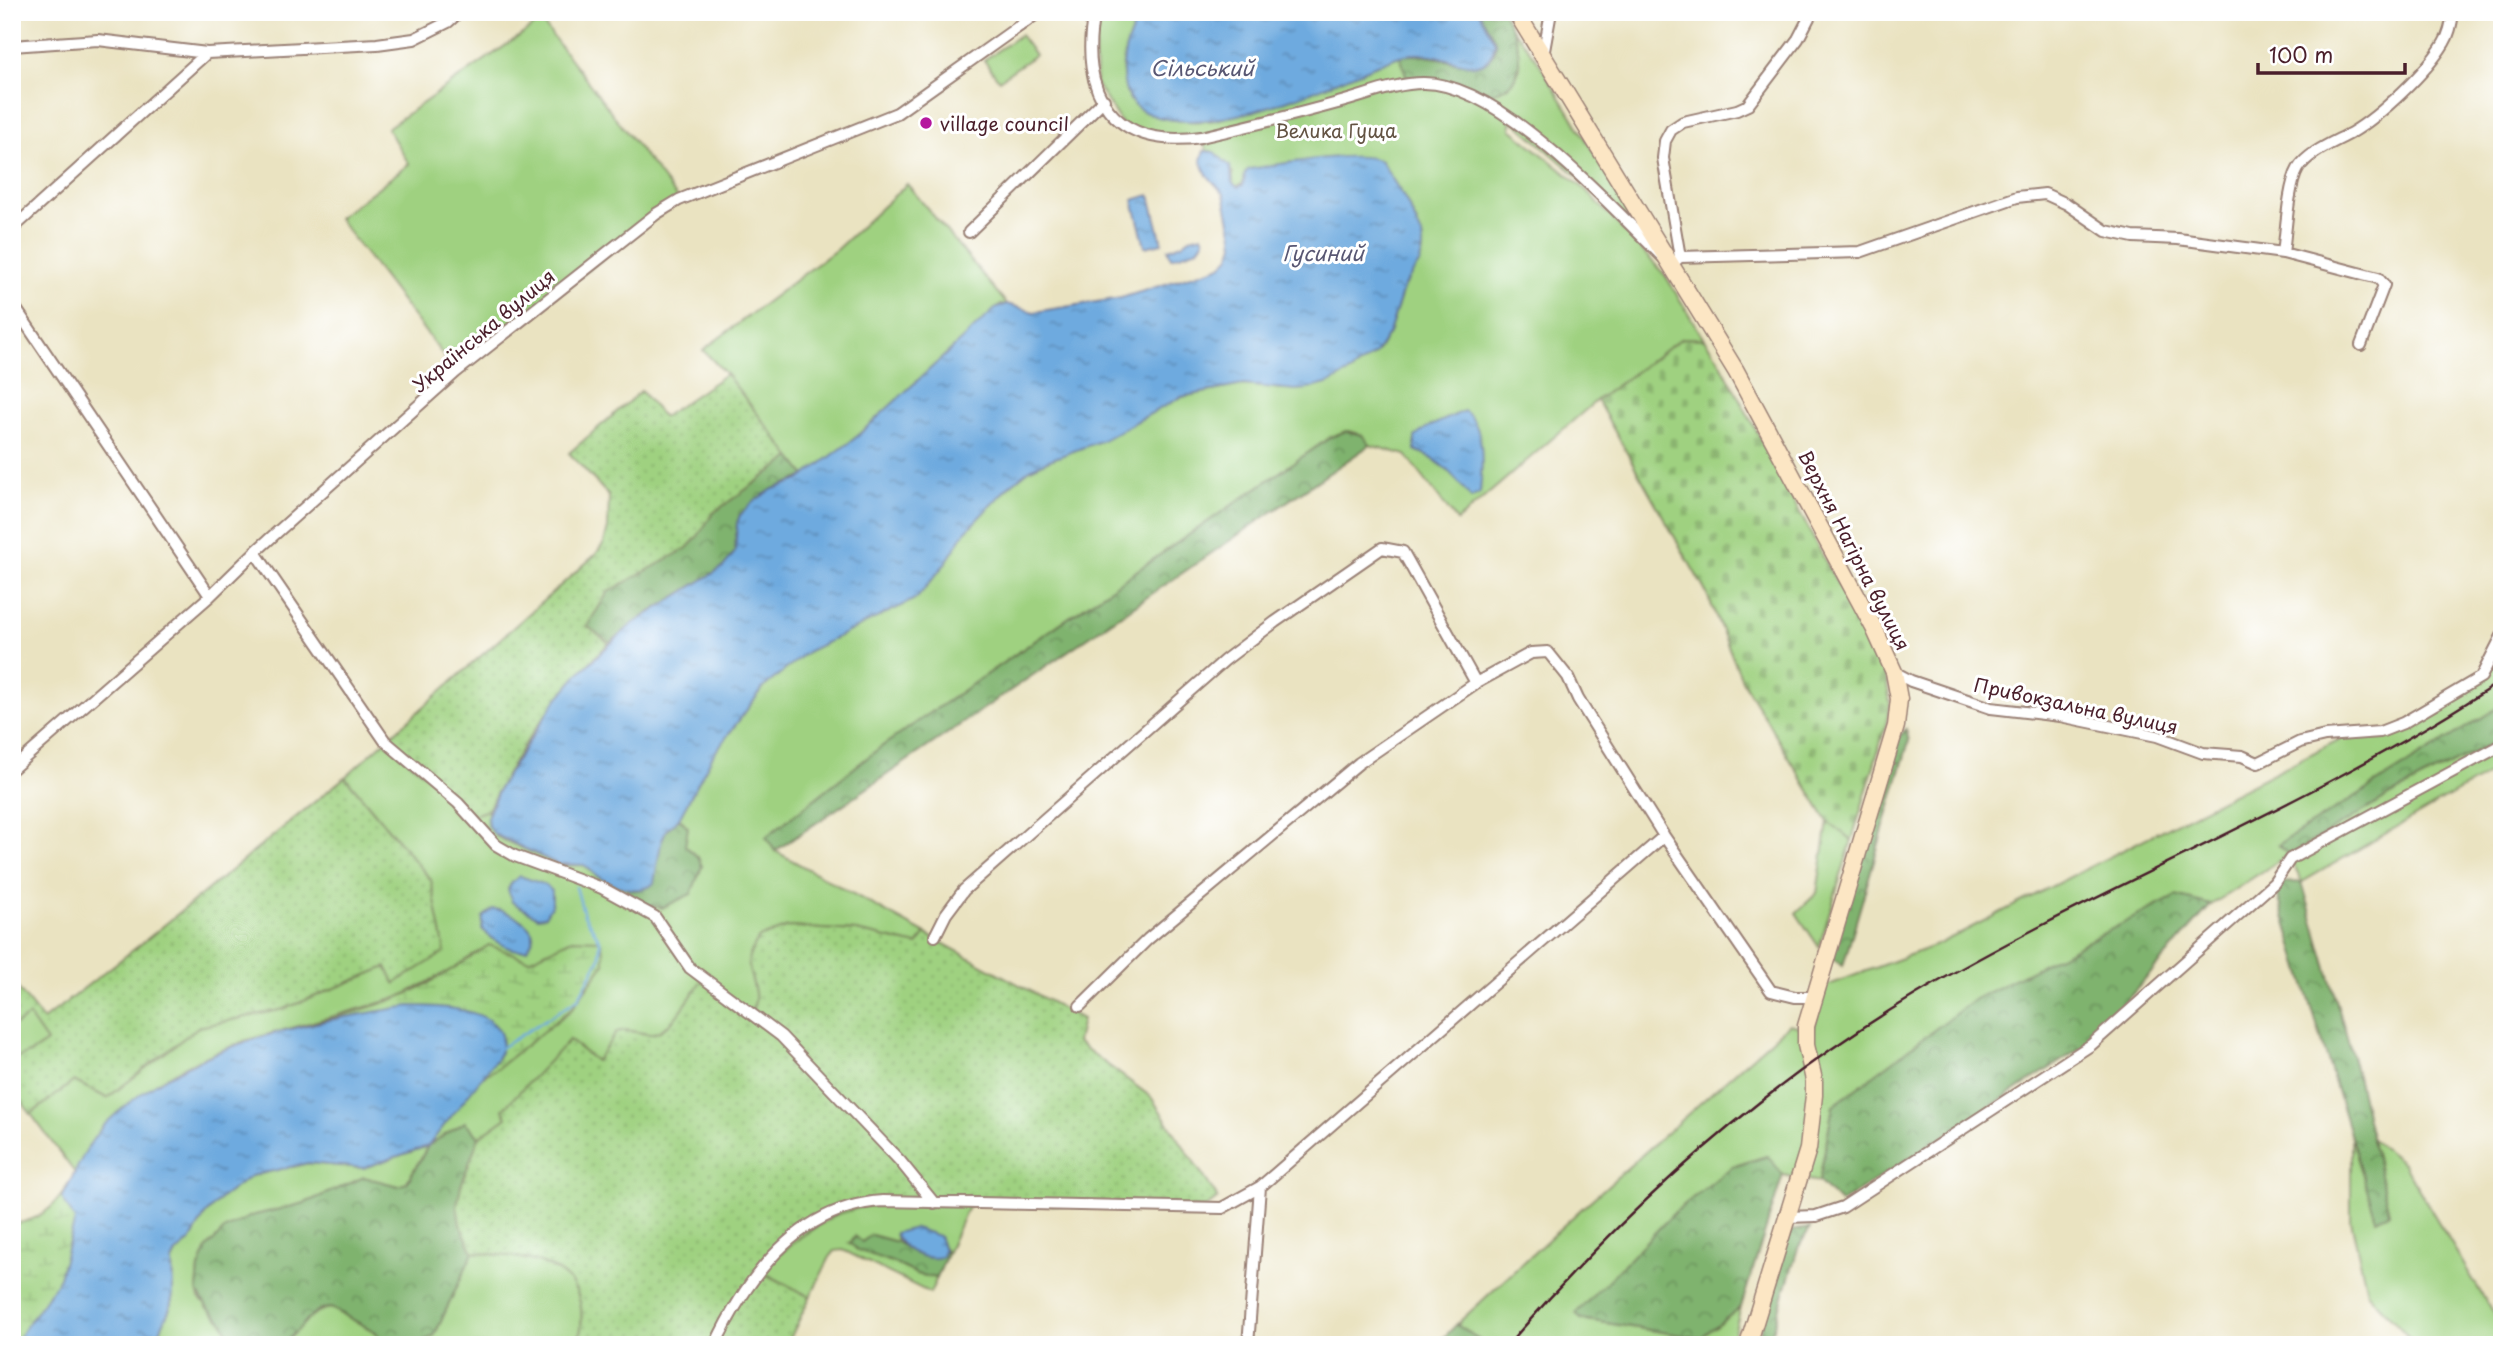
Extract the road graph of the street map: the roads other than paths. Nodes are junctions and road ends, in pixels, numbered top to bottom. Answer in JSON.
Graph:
{"nodes":[{"id":1,"x":459,"y":12,"type":"edge"},
{"id":2,"x":1039,"y":12,"type":"edge"},
{"id":3,"x":1094,"y":12,"type":"edge"},
{"id":4,"x":1517,"y":12,"type":"edge"},
{"id":5,"x":1551,"y":12,"type":"edge"},
{"id":6,"x":1812,"y":12,"type":"edge"},
{"id":7,"x":2453,"y":12,"type":"edge"},
{"id":8,"x":12,"y":46,"type":"edge"},
{"id":9,"x":207,"y":53,"type":"junction"},
{"id":10,"x":1543,"y":56,"type":"junction"},
{"id":11,"x":1104,"y":100,"type":"junction"},
{"id":12,"x":12,"y":229,"type":"edge"},
{"id":13,"x":969,"y":232,"type":"dead end"},
{"id":14,"x":2283,"y":253,"type":"junction"},
{"id":15,"x":1676,"y":261,"type":"junction"},
{"id":16,"x":12,"y":303,"type":"edge"},
{"id":17,"x":2361,"y":345,"type":"dead end"},
{"id":18,"x":255,"y":552,"type":"junction"},
{"id":19,"x":210,"y":596,"type":"junction"},
{"id":20,"x":2502,"y":636,"type":"edge"},
{"id":21,"x":1894,"y":672,"type":"junction"},
{"id":22,"x":1476,"y":683,"type":"junction"},
{"id":23,"x":2502,"y":745,"type":"edge"},
{"id":24,"x":12,"y":769,"type":"edge"},
{"id":25,"x":1664,"y":836,"type":"junction"},
{"id":26,"x":934,"y":936,"type":"dead end"},
{"id":27,"x":1814,"y":997,"type":"junction"},
{"id":28,"x":1080,"y":1006,"type":"dead end"},
{"id":29,"x":1260,"y":1187,"type":"junction"},
{"id":30,"x":934,"y":1203,"type":"junction"},
{"id":31,"x":1787,"y":1217,"type":"junction"},
{"id":32,"x":715,"y":1345,"type":"edge"},
{"id":33,"x":1248,"y":1345,"type":"edge"},
{"id":34,"x":1748,"y":1345,"type":"edge"}],
"edges":[{"from":1,"to":9,"type":"street"},
{"from":2,"to":18,"type":"street","name":"Українська вулиця"},
{"from":3,"to":11,"type":"street"},
{"from":4,"to":10,"type":"main road","name":"Верхня Нагірна вулиця"},
{"from":5,"to":10,"type":"street"},
{"from":6,"to":15,"type":"street"},
{"from":7,"to":14,"type":"street"},
{"from":8,"to":9,"type":"street"},
{"from":9,"to":12,"type":"street"},
{"from":10,"to":15,"type":"main road","name":"Верхня Нагірна вулиця"},
{"from":11,"to":13,"type":"street"},
{"from":11,"to":15,"type":"street"},
{"from":14,"to":15,"type":"street"},
{"from":14,"to":17,"type":"street"},
{"from":15,"to":21,"type":"main road","name":"Верхня Нагірна вулиця"},
{"from":16,"to":19,"type":"street"},
{"from":18,"to":19,"type":"street","name":"Українська вулиця"},
{"from":18,"to":30,"type":"street"},
{"from":19,"to":24,"type":"street","name":"Українська вулиця"},
{"from":20,"to":21,"type":"street","name":"Привокзальна вулиця"},
{"from":21,"to":27,"type":"main road","name":"Верхня Нагірна вулиця"},
{"from":22,"to":25,"type":"street"},
{"from":22,"to":26,"type":"street"},
{"from":22,"to":28,"type":"street"},
{"from":23,"to":31,"type":"street"},
{"from":25,"to":27,"type":"street"},
{"from":25,"to":29,"type":"street"},
{"from":27,"to":31,"type":"main road","name":"Верхня Нагірна вулиця"},
{"from":29,"to":30,"type":"street"},
{"from":29,"to":33,"type":"street"},
{"from":30,"to":32,"type":"street"},
{"from":31,"to":34,"type":"main road","name":"Верхня Нагірна вулиця"}]}
